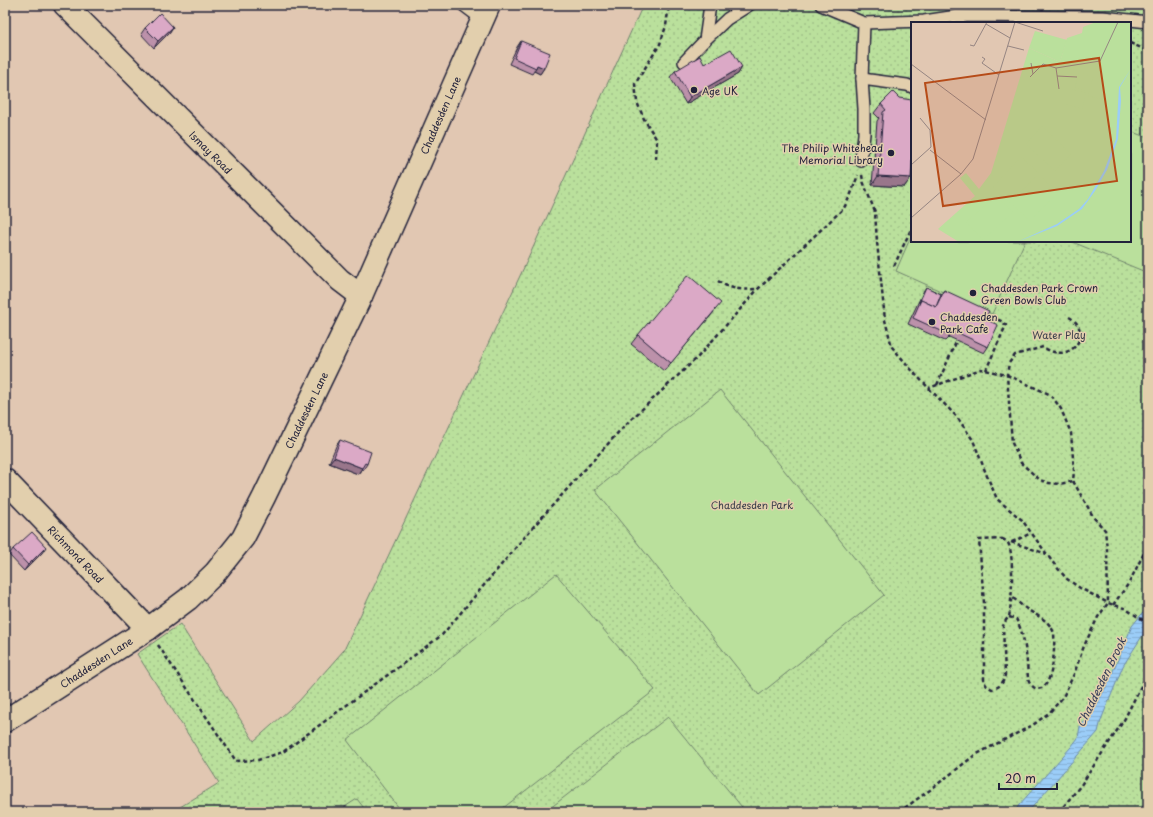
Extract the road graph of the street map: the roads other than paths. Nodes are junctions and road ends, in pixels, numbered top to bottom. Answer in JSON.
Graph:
{"nodes":[{"id":1,"x":65,"y":5,"type":"edge"},
{"id":2,"x":463,"y":5,"type":"edge"},
{"id":3,"x":710,"y":5,"type":"edge"},
{"id":4,"x":749,"y":5,"type":"edge"},
{"id":5,"x":821,"y":5,"type":"edge"},
{"id":6,"x":486,"y":13,"type":"edge"},
{"id":7,"x":1125,"y":21,"type":"edge"},
{"id":8,"x":1148,"y":22,"type":"edge"},
{"id":9,"x":864,"y":23,"type":"junction"},
{"id":10,"x":705,"y":40,"type":"junction"},
{"id":11,"x":684,"y":62,"type":"dead end"},
{"id":12,"x":862,"y":79,"type":"junction"},
{"id":13,"x":911,"y":87,"type":"edge"},
{"id":14,"x":861,"y":160,"type":"road end"},
{"id":15,"x":360,"y":296,"type":"junction"},
{"id":16,"x":5,"y":480,"type":"edge"},
{"id":17,"x":148,"y":629,"type":"junction"},
{"id":18,"x":5,"y":721,"type":"edge"}],
"edges":[{"from":1,"to":15,"type":"street","name":"Ismay Road"},
{"from":2,"to":6,"type":"lane"},
{"from":3,"to":10,"type":"lane"},
{"from":4,"to":10,"type":"lane"},
{"from":5,"to":9,"type":"lane"},
{"from":6,"to":15,"type":"street","name":"Chaddesden Lane"},
{"from":7,"to":8,"type":"lane"},
{"from":7,"to":9,"type":"lane"},
{"from":9,"to":12,"type":"lane"},
{"from":10,"to":11,"type":"lane"},
{"from":12,"to":13,"type":"lane"},
{"from":12,"to":14,"type":"lane"},
{"from":15,"to":17,"type":"street","name":"Chaddesden Lane"},
{"from":16,"to":17,"type":"street","name":"Richmond Road"},
{"from":17,"to":18,"type":"street","name":"Chaddesden Lane"}]}
